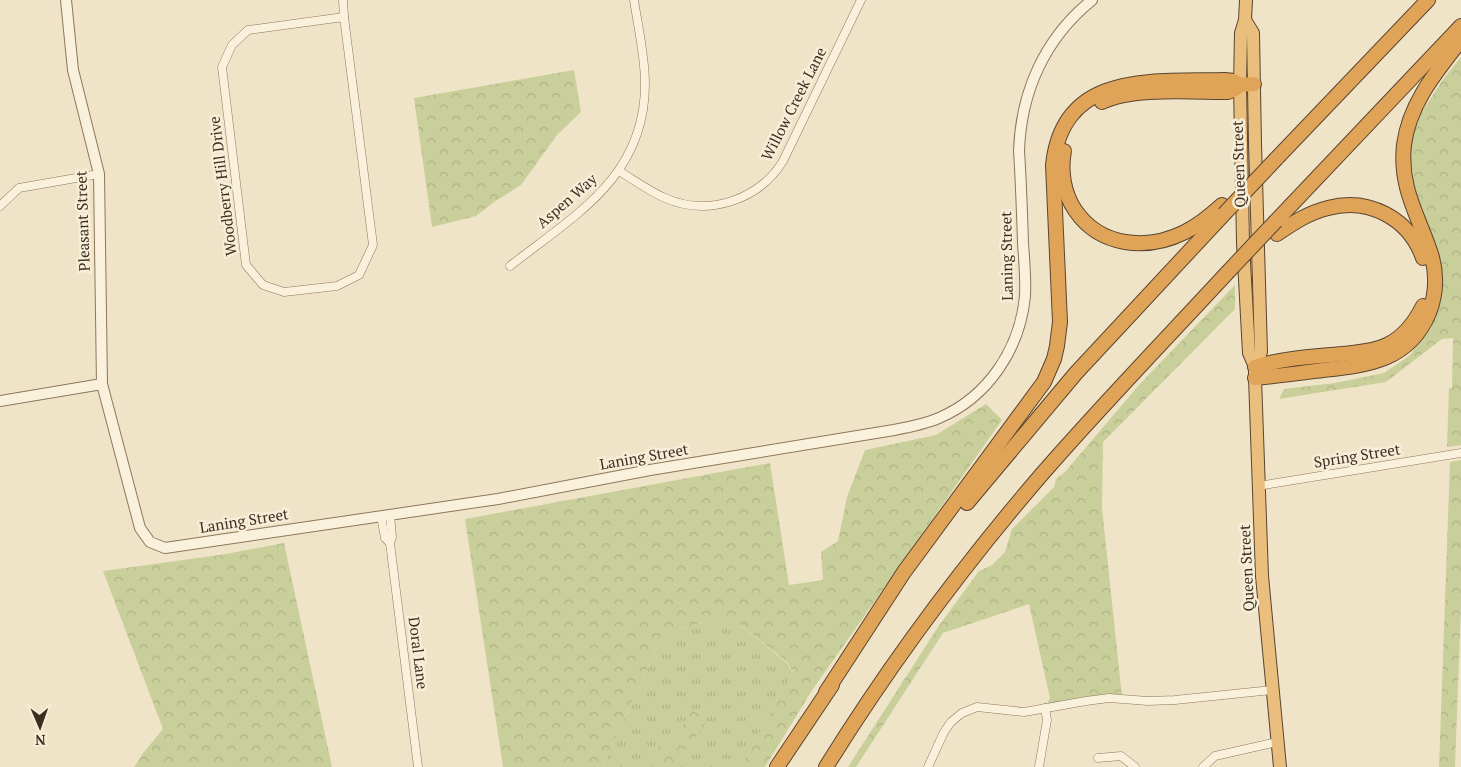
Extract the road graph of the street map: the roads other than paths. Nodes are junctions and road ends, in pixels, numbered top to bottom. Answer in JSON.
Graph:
{"nodes":[{"id":1,"x":66,"y":0,"type":"edge"},
{"id":2,"x":343,"y":0,"type":"edge"},
{"id":3,"x":634,"y":0,"type":"edge"},
{"id":4,"x":861,"y":0,"type":"edge"},
{"id":5,"x":1092,"y":0,"type":"edge"},
{"id":6,"x":1246,"y":0,"type":"edge"},
{"id":7,"x":1428,"y":0,"type":"edge"},
{"id":8,"x":344,"y":17,"type":"junction"},
{"id":9,"x":1457,"y":38,"type":"edge"},
{"id":10,"x":1247,"y":84,"type":"junction"},
{"id":11,"x":619,"y":171,"type":"junction"},
{"id":12,"x":99,"y":174,"type":"junction"},
{"id":13,"x":0,"y":206,"type":"edge"},
{"id":14,"x":1224,"y":209,"type":"junction"},
{"id":15,"x":1276,"y":228,"type":"junction"},
{"id":16,"x":510,"y":266,"type":"dead end"},
{"id":17,"x":1255,"y":373,"type":"junction"},
{"id":18,"x":102,"y":384,"type":"junction"},
{"id":19,"x":0,"y":401,"type":"edge"},
{"id":20,"x":1461,"y":453,"type":"edge"},
{"id":21,"x":1258,"y":486,"type":"junction"},
{"id":22,"x":386,"y":515,"type":"junction"},
{"id":23,"x":1272,"y":690,"type":"junction"},
{"id":24,"x":826,"y":692,"type":"junction"},
{"id":25,"x":1045,"y":708,"type":"junction"},
{"id":26,"x":1277,"y":742,"type":"junction"},
{"id":27,"x":1098,"y":758,"type":"dead end"},
{"id":28,"x":418,"y":767,"type":"edge"},
{"id":29,"x":777,"y":767,"type":"edge"},
{"id":30,"x":826,"y":767,"type":"edge"},
{"id":31,"x":928,"y":767,"type":"edge"},
{"id":32,"x":1038,"y":767,"type":"edge"},
{"id":33,"x":1135,"y":767,"type":"edge"},
{"id":34,"x":1203,"y":767,"type":"edge"},
{"id":35,"x":1280,"y":767,"type":"edge"}],
"edges":[{"from":1,"to":12,"type":"street","name":"Pleasant Street"},
{"from":2,"to":8,"type":"street","name":"Woodberry Hill Drive"},
{"from":3,"to":11,"type":"street","name":"Aspen Way"},
{"from":4,"to":11,"type":"street","name":"Willow Creek Lane"},
{"from":5,"to":22,"type":"street","name":"Laning Street"},
{"from":6,"to":10,"type":"highway","name":"Queen Street"},
{"from":7,"to":14,"type":"highway","bridge":true},
{"from":8,"to":8,"type":"street","name":"Woodberry Hill Drive"},
{"from":9,"to":15,"type":"highway"},
{"from":9,"to":17,"type":"highway"},
{"from":10,"to":14,"type":"highway"},
{"from":10,"to":17,"type":"highway","name":"Queen Street"},
{"from":10,"to":24,"type":"highway"},
{"from":11,"to":16,"type":"street","name":"Aspen Way"},
{"from":12,"to":13,"type":"street"},
{"from":12,"to":18,"type":"street","name":"Pleasant Street"},
{"from":14,"to":24,"type":"highway"},
{"from":15,"to":17,"type":"highway"},
{"from":15,"to":30,"type":"highway","bridge":true},
{"from":17,"to":21,"type":"highway","name":"Queen Street"},
{"from":18,"to":19,"type":"street"},
{"from":18,"to":22,"type":"street","name":"Laning Street"},
{"from":20,"to":21,"type":"street","name":"Spring Street"},
{"from":21,"to":23,"type":"highway","name":"Queen Street"},
{"from":22,"to":28,"type":"street","name":"Doral Lane"},
{"from":23,"to":25,"type":"street"},
{"from":23,"to":26,"type":"highway","name":"Queen Street"},
{"from":24,"to":29,"type":"highway"},
{"from":25,"to":31,"type":"street"},
{"from":25,"to":32,"type":"street"},
{"from":26,"to":34,"type":"street"},
{"from":26,"to":35,"type":"highway","name":"Queen Street"},
{"from":27,"to":33,"type":"street"}]}
